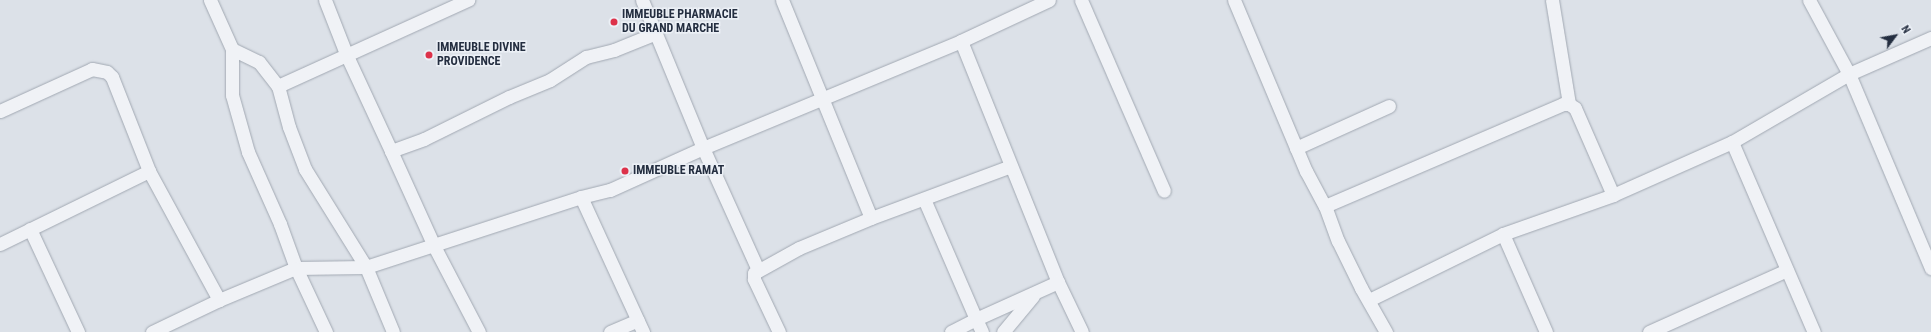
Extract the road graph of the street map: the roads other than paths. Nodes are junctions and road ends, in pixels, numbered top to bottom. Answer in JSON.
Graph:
{"nodes":[{"id":1,"x":210,"y":0,"type":"edge"},
{"id":2,"x":325,"y":0,"type":"edge"},
{"id":3,"x":468,"y":0,"type":"edge"},
{"id":4,"x":642,"y":0,"type":"edge"},
{"id":5,"x":782,"y":0,"type":"edge"},
{"id":6,"x":1049,"y":0,"type":"edge"},
{"id":7,"x":1081,"y":0,"type":"edge"},
{"id":8,"x":1234,"y":0,"type":"edge"},
{"id":9,"x":1552,"y":0,"type":"edge"},
{"id":10,"x":1809,"y":0,"type":"edge"},
{"id":11,"x":656,"y":32,"type":"junction"},
{"id":12,"x":1931,"y":38,"type":"edge"},
{"id":13,"x":961,"y":41,"type":"junction"},
{"id":14,"x":232,"y":49,"type":"junction"},
{"id":15,"x":347,"y":56,"type":"junction"},
{"id":16,"x":1849,"y":74,"type":"junction"},
{"id":17,"x":278,"y":86,"type":"junction"},
{"id":18,"x":822,"y":100,"type":"junction"},
{"id":19,"x":1569,"y":104,"type":"junction"},
{"id":20,"x":1389,"y":106,"type":"dead end"},
{"id":21,"x":0,"y":111,"type":"edge"},
{"id":22,"x":1732,"y":142,"type":"junction"},
{"id":23,"x":703,"y":148,"type":"junction"},
{"id":24,"x":1296,"y":148,"type":"junction"},
{"id":25,"x":391,"y":151,"type":"junction"},
{"id":26,"x":1011,"y":166,"type":"junction"},
{"id":27,"x":148,"y":172,"type":"junction"},
{"id":28,"x":1164,"y":191,"type":"dead end"},
{"id":29,"x":1613,"y":195,"type":"junction"},
{"id":30,"x":581,"y":196,"type":"junction"},
{"id":31,"x":924,"y":199,"type":"junction"},
{"id":32,"x":1325,"y":206,"type":"junction"},
{"id":33,"x":871,"y":218,"type":"junction"},
{"id":34,"x":30,"y":229,"type":"junction"},
{"id":35,"x":1503,"y":234,"type":"junction"},
{"id":36,"x":0,"y":244,"type":"edge"},
{"id":37,"x":434,"y":246,"type":"junction"},
{"id":38,"x":366,"y":267,"type":"junction"},
{"id":39,"x":296,"y":268,"type":"junction"},
{"id":40,"x":1931,"y":268,"type":"edge"},
{"id":41,"x":758,"y":270,"type":"junction"},
{"id":42,"x":1787,"y":270,"type":"junction"},
{"id":43,"x":1058,"y":282,"type":"junction"},
{"id":44,"x":1037,"y":292,"type":"junction"},
{"id":45,"x":219,"y":300,"type":"junction"},
{"id":46,"x":1369,"y":300,"type":"junction"},
{"id":47,"x":976,"y":319,"type":"junction"},
{"id":48,"x":640,"y":326,"type":"edge"},
{"id":49,"x":1675,"y":327,"type":"edge"},
{"id":50,"x":78,"y":332,"type":"edge"},
{"id":51,"x":152,"y":332,"type":"edge"},
{"id":52,"x":326,"y":332,"type":"edge"},
{"id":53,"x":394,"y":332,"type":"edge"},
{"id":54,"x":479,"y":332,"type":"edge"},
{"id":55,"x":610,"y":332,"type":"edge"},
{"id":56,"x":779,"y":332,"type":"edge"},
{"id":57,"x":951,"y":332,"type":"edge"},
{"id":58,"x":982,"y":332,"type":"edge"},
{"id":59,"x":1003,"y":332,"type":"edge"},
{"id":60,"x":1082,"y":332,"type":"edge"},
{"id":61,"x":1386,"y":332,"type":"edge"},
{"id":62,"x":1546,"y":332,"type":"edge"},
{"id":63,"x":1649,"y":332,"type":"edge"},
{"id":64,"x":1814,"y":332,"type":"edge"}],
"edges":[{"from":1,"to":14,"type":"street"},
{"from":2,"to":15,"type":"street"},
{"from":3,"to":15,"type":"street"},
{"from":4,"to":11,"type":"street"},
{"from":5,"to":18,"type":"street"},
{"from":6,"to":13,"type":"street"},
{"from":7,"to":28,"type":"street"},
{"from":8,"to":24,"type":"street"},
{"from":9,"to":19,"type":"street"},
{"from":10,"to":16,"type":"street"},
{"from":11,"to":23,"type":"street"},
{"from":11,"to":25,"type":"street"},
{"from":12,"to":16,"type":"street"},
{"from":13,"to":18,"type":"street"},
{"from":13,"to":26,"type":"street"},
{"from":14,"to":17,"type":"street"},
{"from":14,"to":39,"type":"street"},
{"from":15,"to":17,"type":"street"},
{"from":15,"to":25,"type":"street"},
{"from":16,"to":22,"type":"street"},
{"from":16,"to":40,"type":"street"},
{"from":17,"to":38,"type":"street"},
{"from":18,"to":23,"type":"street"},
{"from":18,"to":33,"type":"street"},
{"from":19,"to":29,"type":"street"},
{"from":19,"to":32,"type":"street"},
{"from":20,"to":24,"type":"street"},
{"from":21,"to":27,"type":"street"},
{"from":22,"to":29,"type":"street"},
{"from":22,"to":42,"type":"street"},
{"from":23,"to":30,"type":"street"},
{"from":23,"to":41,"type":"street"},
{"from":24,"to":32,"type":"street"},
{"from":25,"to":37,"type":"street"},
{"from":26,"to":31,"type":"street"},
{"from":26,"to":43,"type":"street"},
{"from":27,"to":34,"type":"street"},
{"from":27,"to":45,"type":"street"},
{"from":29,"to":35,"type":"street"},
{"from":30,"to":37,"type":"street"},
{"from":30,"to":48,"type":"street"},
{"from":31,"to":33,"type":"street"},
{"from":31,"to":47,"type":"street"},
{"from":32,"to":46,"type":"street"},
{"from":33,"to":41,"type":"street"},
{"from":34,"to":36,"type":"street"},
{"from":34,"to":50,"type":"street"},
{"from":35,"to":46,"type":"street"},
{"from":35,"to":62,"type":"street"},
{"from":37,"to":38,"type":"street"},
{"from":37,"to":54,"type":"street"},
{"from":38,"to":39,"type":"street"},
{"from":38,"to":53,"type":"street"},
{"from":39,"to":45,"type":"street"},
{"from":39,"to":52,"type":"street"},
{"from":41,"to":56,"type":"street"},
{"from":42,"to":49,"type":"street"},
{"from":42,"to":64,"type":"street"},
{"from":43,"to":44,"type":"street"},
{"from":43,"to":60,"type":"street"},
{"from":44,"to":47,"type":"street"},
{"from":44,"to":59,"type":"street"},
{"from":45,"to":51,"type":"street"},
{"from":46,"to":61,"type":"street"},
{"from":47,"to":57,"type":"street"},
{"from":47,"to":58,"type":"street"},
{"from":48,"to":55,"type":"street"},
{"from":49,"to":63,"type":"street"}]}
